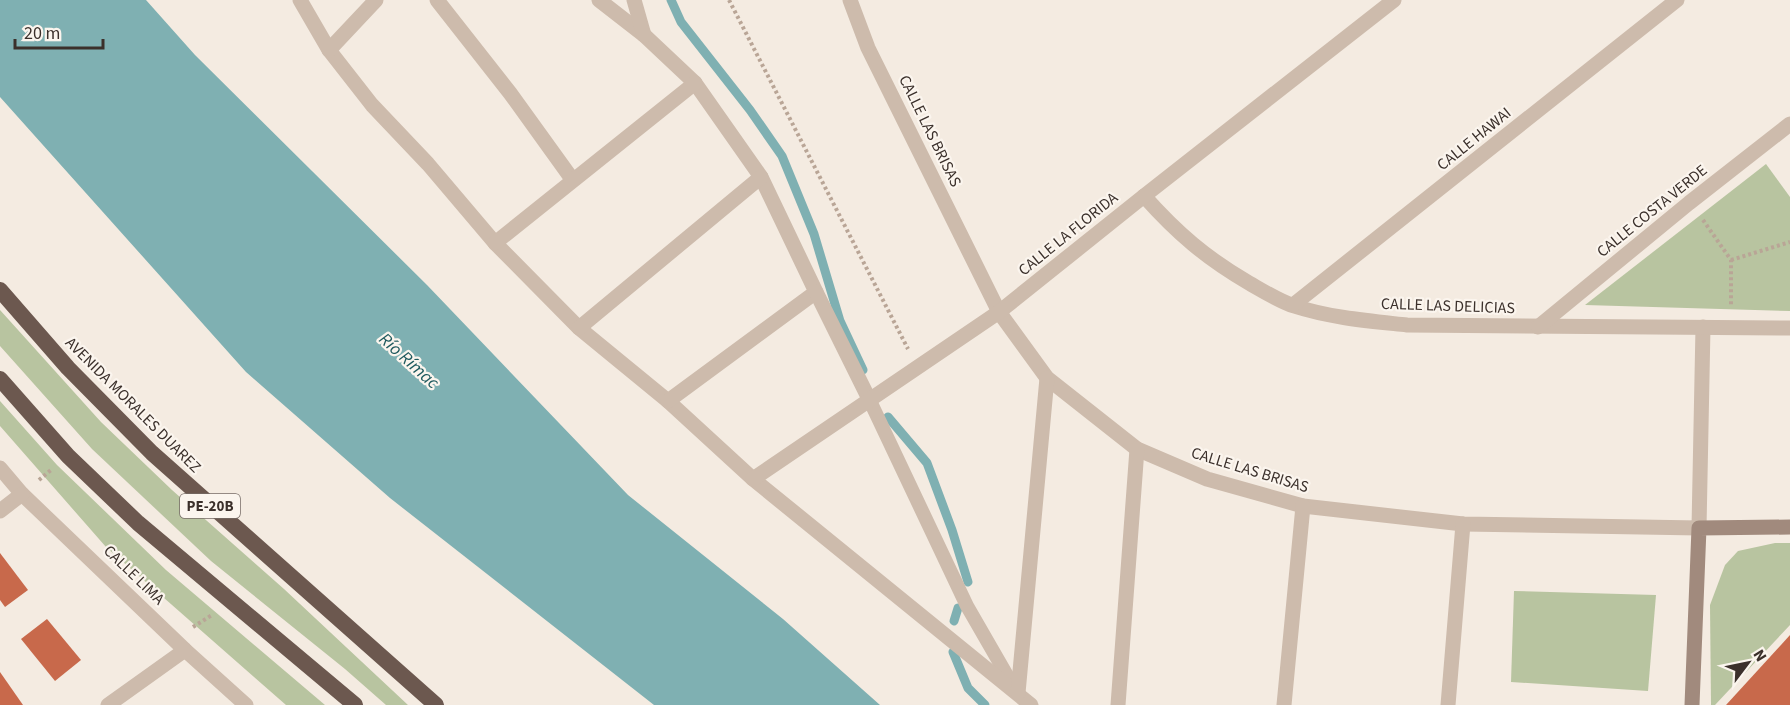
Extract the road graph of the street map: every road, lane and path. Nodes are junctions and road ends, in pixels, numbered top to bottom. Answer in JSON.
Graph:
{"nodes":[{"id":1,"x":300,"y":0,"type":"edge"},
{"id":2,"x":376,"y":0,"type":"edge"},
{"id":3,"x":437,"y":0,"type":"edge"},
{"id":4,"x":599,"y":0,"type":"edge"},
{"id":5,"x":634,"y":0,"type":"edge"},
{"id":6,"x":729,"y":0,"type":"edge"},
{"id":7,"x":850,"y":0,"type":"edge"},
{"id":8,"x":1394,"y":0,"type":"edge"},
{"id":9,"x":1677,"y":0,"type":"edge"},
{"id":10,"x":644,"y":35,"type":"junction"},
{"id":11,"x":329,"y":50,"type":"junction"},
{"id":12,"x":695,"y":83,"type":"junction"},
{"id":13,"x":1790,"y":124,"type":"edge"},
{"id":14,"x":761,"y":177,"type":"junction"},
{"id":15,"x":572,"y":179,"type":"junction"},
{"id":16,"x":1144,"y":196,"type":"junction"},
{"id":17,"x":1689,"y":203,"type":"junction"},
{"id":18,"x":1790,"y":242,"type":"edge"},
{"id":19,"x":495,"y":243,"type":"junction"},
{"id":20,"x":1731,"y":260,"type":"junction"},
{"id":21,"x":0,"y":290,"type":"edge"},
{"id":22,"x":816,"y":292,"type":"junction"},
{"id":23,"x":1293,"y":305,"type":"junction"},
{"id":24,"x":999,"y":312,"type":"junction"},
{"id":25,"x":1538,"y":327,"type":"junction"},
{"id":26,"x":1703,"y":327,"type":"junction"},
{"id":27,"x":1730,"y":327,"type":"junction"},
{"id":28,"x":579,"y":328,"type":"junction"},
{"id":29,"x":1790,"y":328,"type":"edge"},
{"id":30,"x":918,"y":368,"type":"junction"},
{"id":31,"x":1047,"y":378,"type":"junction"},
{"id":32,"x":0,"y":379,"type":"edge"},
{"id":33,"x":668,"y":401,"type":"junction"},
{"id":34,"x":870,"y":401,"type":"junction"},
{"id":35,"x":1137,"y":449,"type":"junction"},
{"id":36,"x":68,"y":456,"type":"junction"},
{"id":37,"x":0,"y":468,"type":"edge"},
{"id":38,"x":753,"y":479,"type":"junction"},
{"id":39,"x":22,"y":495,"type":"junction"},
{"id":40,"x":1303,"y":506,"type":"junction"},
{"id":41,"x":0,"y":511,"type":"edge"},
{"id":42,"x":1463,"y":524,"type":"junction"},
{"id":43,"x":1790,"y":527,"type":"edge"},
{"id":44,"x":1699,"y":528,"type":"junction"},
{"id":45,"x":232,"y":603,"type":"junction"},
{"id":46,"x":180,"y":645,"type":"junction"},
{"id":47,"x":1018,"y":693,"type":"junction"},
{"id":48,"x":108,"y":705,"type":"edge"},
{"id":49,"x":246,"y":705,"type":"edge"},
{"id":50,"x":355,"y":705,"type":"edge"},
{"id":51,"x":436,"y":705,"type":"edge"},
{"id":52,"x":1031,"y":705,"type":"edge"},
{"id":53,"x":1118,"y":705,"type":"edge"},
{"id":54,"x":1284,"y":705,"type":"edge"},
{"id":55,"x":1448,"y":705,"type":"edge"},
{"id":56,"x":1692,"y":705,"type":"edge"}],
"edges":[{"from":1,"to":11,"type":"street"},
{"from":2,"to":11,"type":"street"},
{"from":3,"to":15,"type":"street"},
{"from":4,"to":10,"type":"street"},
{"from":5,"to":10,"type":"street"},
{"from":6,"to":30,"type":"path"},
{"from":7,"to":24,"type":"street","name":"CALLE LAS BRISAS"},
{"from":8,"to":16,"type":"street","name":"CALLE LA FLORIDA"},
{"from":9,"to":23,"type":"street","name":"CALLE HAWAI"},
{"from":10,"to":12,"type":"street"},
{"from":11,"to":19,"type":"street"},
{"from":12,"to":14,"type":"street"},
{"from":12,"to":15,"type":"street"},
{"from":13,"to":17,"type":"street","name":"CALLE COSTA VERDE"},
{"from":14,"to":22,"type":"street"},
{"from":14,"to":28,"type":"street"},
{"from":15,"to":19,"type":"street"},
{"from":16,"to":23,"type":"street","name":"CALLE LAS DELICIAS"},
{"from":16,"to":24,"type":"street","name":"CALLE LA FLORIDA"},
{"from":17,"to":20,"type":"path"},
{"from":17,"to":25,"type":"street","name":"CALLE COSTA VERDE"},
{"from":18,"to":20,"type":"path"},
{"from":19,"to":28,"type":"street"},
{"from":20,"to":27,"type":"path"},
{"from":21,"to":51,"type":"highway","name":"AVENIDA MORALES DUAREZ","number":"PE-20B"},
{"from":22,"to":33,"type":"street"},
{"from":22,"to":34,"type":"street"},
{"from":23,"to":25,"type":"street","name":"CALLE LAS DELICIAS"},
{"from":24,"to":30,"type":"street","name":"CALLE LA FLORIDA"},
{"from":24,"to":31,"type":"street","name":"CALLE LAS BRISAS"},
{"from":25,"to":26,"type":"street","name":"CALLE LAS DELICIAS"},
{"from":26,"to":27,"type":"street","name":"CALLE LAS DELICIAS"},
{"from":26,"to":44,"type":"street"},
{"from":27,"to":29,"type":"street","name":"CALLE LAS DELICIAS"},
{"from":28,"to":33,"type":"street"},
{"from":30,"to":34,"type":"street","name":"CALLE LA FLORIDA"},
{"from":31,"to":35,"type":"street","name":"CALLE LAS BRISAS"},
{"from":31,"to":47,"type":"street"},
{"from":32,"to":36,"type":"highway"},
{"from":33,"to":38,"type":"street"},
{"from":34,"to":38,"type":"street","name":"CALLE LA FLORIDA"},
{"from":34,"to":47,"type":"lane"},
{"from":35,"to":40,"type":"street","name":"CALLE LAS BRISAS"},
{"from":35,"to":53,"type":"street"},
{"from":36,"to":39,"type":"path"},
{"from":36,"to":45,"type":"highway"},
{"from":37,"to":39,"type":"street","name":"CALLE LIMA"},
{"from":38,"to":47,"type":"street"},
{"from":39,"to":41,"type":"street"},
{"from":39,"to":46,"type":"street","name":"CALLE LIMA"},
{"from":40,"to":42,"type":"street","name":"CALLE LAS BRISAS"},
{"from":40,"to":54,"type":"street"},
{"from":42,"to":44,"type":"street","name":"CALLE LAS BRISAS"},
{"from":42,"to":55,"type":"street"},
{"from":43,"to":44,"type":"main road","name":"CALLE LAS BRISAS"},
{"from":44,"to":56,"type":"main road"},
{"from":45,"to":46,"type":"path"},
{"from":45,"to":50,"type":"highway"},
{"from":46,"to":48,"type":"street"},
{"from":46,"to":49,"type":"street","name":"CALLE LIMA"},
{"from":47,"to":52,"type":"street"}]}
